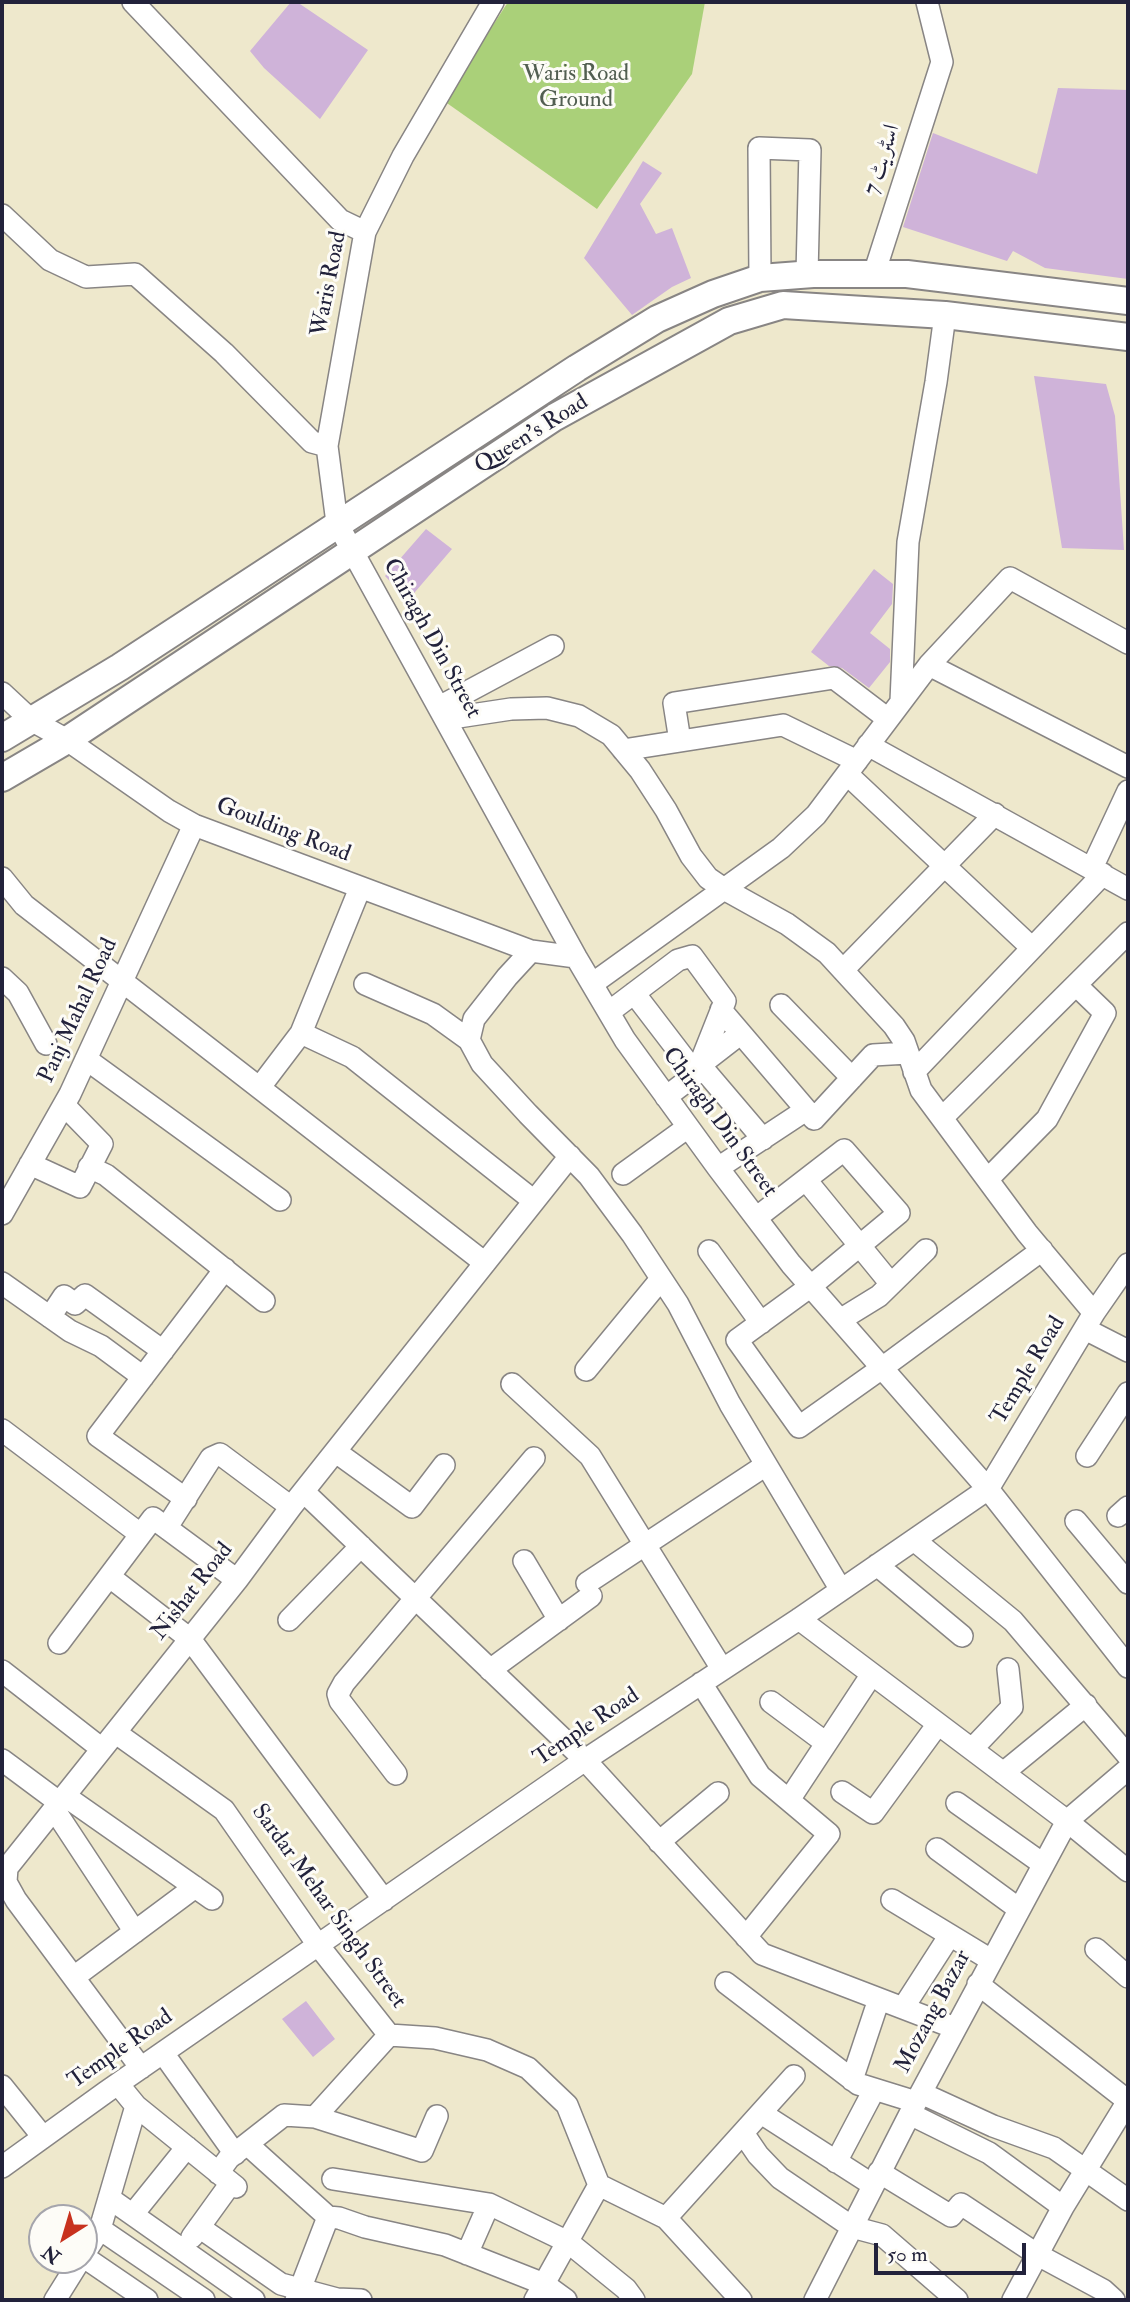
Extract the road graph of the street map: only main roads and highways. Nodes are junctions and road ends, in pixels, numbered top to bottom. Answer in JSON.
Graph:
{"nodes":[{"id":1,"x":1128,"y":301,"type":"edge"},
{"id":2,"x":1128,"y":337,"type":"edge"},
{"id":3,"x":2,"y":738,"type":"edge"},
{"id":4,"x":2,"y":778,"type":"edge"}],
"edges":[{"from":1,"to":3,"type":"main road","name":"Queen's Road"},
{"from":2,"to":4,"type":"main road","name":"Queen's Road"}]}
